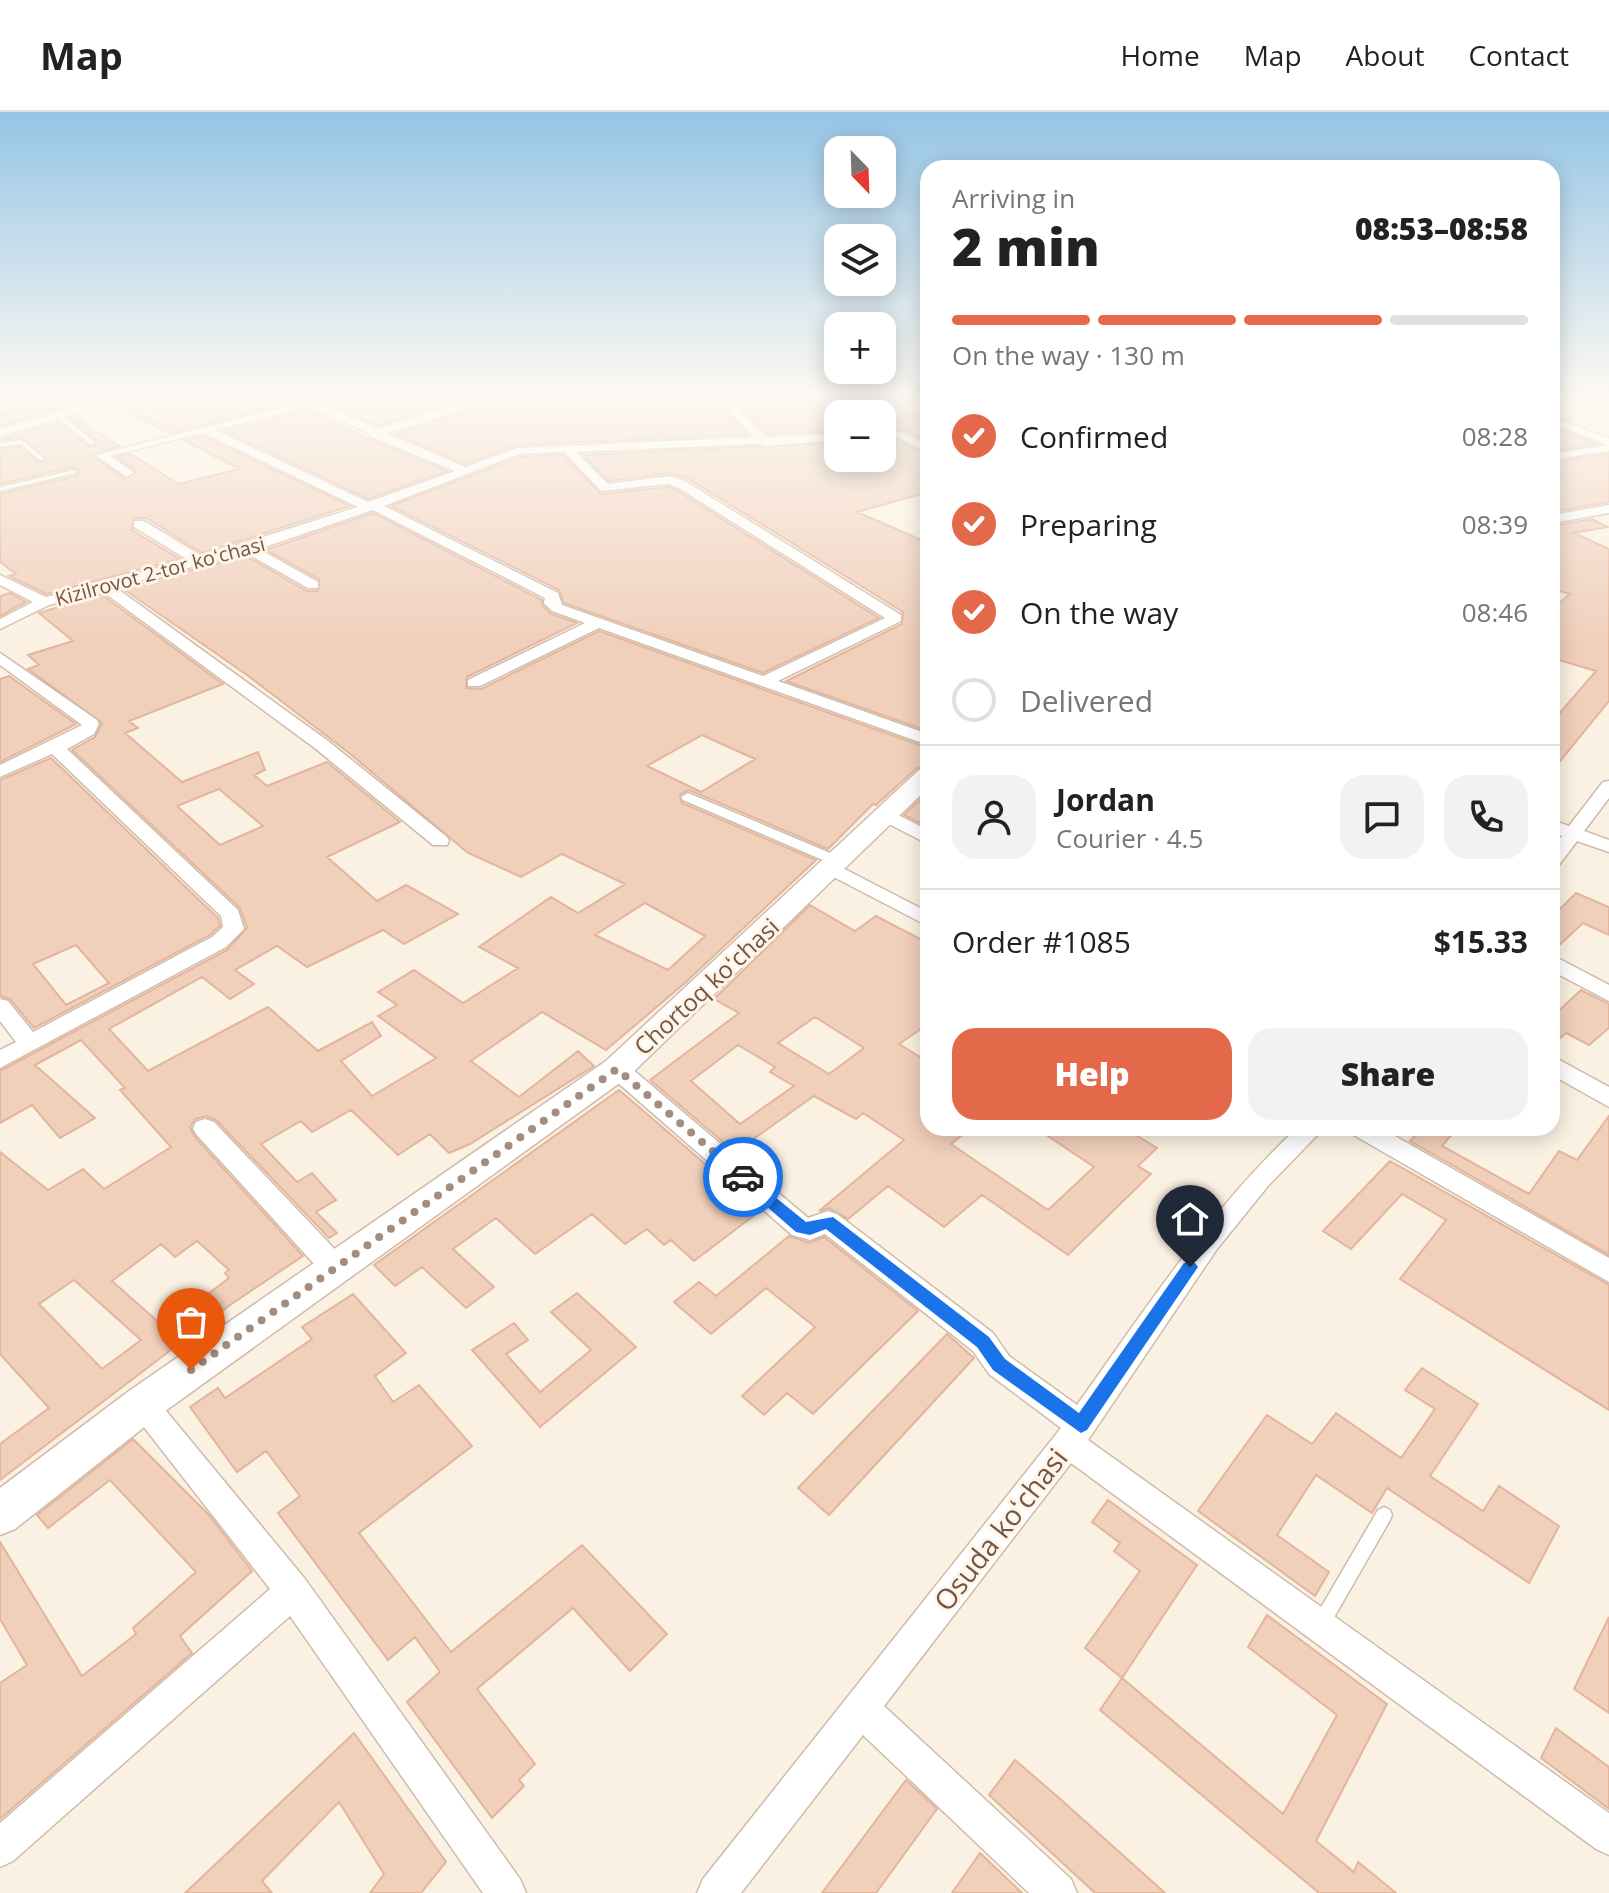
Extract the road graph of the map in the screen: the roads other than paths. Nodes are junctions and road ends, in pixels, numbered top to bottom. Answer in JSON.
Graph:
{"nodes":[{"id":1,"x":39,"y":480,"type":"edge"},
{"id":2,"x":314,"y":480,"type":"edge"},
{"id":3,"x":437,"y":480,"type":"edge"},
{"id":4,"x":597,"y":480,"type":"edge"},
{"id":5,"x":668,"y":480,"type":"edge"},
{"id":6,"x":669,"y":480,"type":"edge"},
{"id":7,"x":0,"y":489,"type":"edge"},
{"id":8,"x":370,"y":506,"type":"junction"},
{"id":9,"x":1609,"y":509,"type":"edge"},
{"id":10,"x":1560,"y":518,"type":"edge"},
{"id":11,"x":139,"y":524,"type":"dead end"},
{"id":12,"x":248,"y":548,"type":"junction"},
{"id":13,"x":200,"y":561,"type":"junction"},
{"id":14,"x":0,"y":579,"type":"edge"},
{"id":15,"x":103,"y":585,"type":"junction"},
{"id":16,"x":313,"y":585,"type":"dead end"},
{"id":17,"x":44,"y":602,"type":"junction"},
{"id":18,"x":599,"y":622,"type":"junction"},
{"id":19,"x":0,"y":625,"type":"edge"},
{"id":20,"x":0,"y":658,"type":"edge"},
{"id":21,"x":474,"y":683,"type":"dead end"},
{"id":22,"x":761,"y":683,"type":"junction"},
{"id":23,"x":920,"y":737,"type":"edge"},
{"id":24,"x":57,"y":745,"type":"junction"},
{"id":25,"x":0,"y":772,"type":"edge"},
{"id":26,"x":920,"y":783,"type":"edge"},
{"id":27,"x":1609,"y":786,"type":"edge"},
{"id":28,"x":688,"y":797,"type":"dead end"},
{"id":29,"x":886,"y":815,"type":"junction"},
{"id":30,"x":1560,"y":829,"type":"edge"},
{"id":31,"x":920,"y":834,"type":"edge"},
{"id":32,"x":1576,"y":834,"type":"junction"},
{"id":33,"x":440,"y":841,"type":"dead end"},
{"id":34,"x":1609,"y":846,"type":"edge"},
{"id":35,"x":1560,"y":852,"type":"edge"},
{"id":36,"x":834,"y":864,"type":"junction"},
{"id":37,"x":920,"y":915,"type":"edge"},
{"id":38,"x":1560,"y":966,"type":"edge"},
{"id":39,"x":1609,"y":994,"type":"edge"},
{"id":40,"x":0,"y":1006,"type":"edge"},
{"id":41,"x":29,"y":1043,"type":"junction"},
{"id":42,"x":0,"y":1060,"type":"edge"},
{"id":43,"x":617,"y":1069,"type":"junction"},
{"id":44,"x":1560,"y":1069,"type":"edge"},
{"id":45,"x":1609,"y":1098,"type":"edge"},
{"id":46,"x":205,"y":1128,"type":"dead end"},
{"id":47,"x":1304,"y":1136,"type":"edge"},
{"id":48,"x":1375,"y":1136,"type":"edge"},
{"id":49,"x":336,"y":1269,"type":"junction"},
{"id":50,"x":1609,"y":1271,"type":"edge"},
{"id":51,"x":143,"y":1404,"type":"junction"},
{"id":52,"x":1075,"y":1434,"type":"junction"},
{"id":53,"x":0,"y":1514,"type":"edge"},
{"id":54,"x":1384,"y":1515,"type":"dead end"},
{"id":55,"x":293,"y":1591,"type":"junction"},
{"id":56,"x":1320,"y":1626,"type":"junction"},
{"id":57,"x":860,"y":1708,"type":"junction"},
{"id":58,"x":1609,"y":1836,"type":"edge"},
{"id":59,"x":0,"y":1848,"type":"edge"},
{"id":60,"x":506,"y":1893,"type":"edge"},
{"id":61,"x":717,"y":1893,"type":"edge"},
{"id":62,"x":1057,"y":1893,"type":"edge"}],
"edges":[{"from":1,"to":7,"type":"lane"},
{"from":2,"to":8,"type":"street"},
{"from":3,"to":8,"type":"street","name":"Kizilrovot 2-tor koʻchasi"},
{"from":4,"to":5,"type":"street"},
{"from":6,"to":22,"type":"street"},
{"from":8,"to":12,"type":"street","name":"Kizilrovot 2-tor koʻchasi"},
{"from":8,"to":18,"type":"street"},
{"from":9,"to":10,"type":"street"},
{"from":11,"to":13,"type":"street"},
{"from":12,"to":13,"type":"street","name":"Kizilrovot 2-tor koʻchasi"},
{"from":12,"to":16,"type":"street"},
{"from":13,"to":15,"type":"street","name":"Kizilrovot 2-tor koʻchasi"},
{"from":14,"to":17,"type":"street"},
{"from":15,"to":17,"type":"street","name":"Kizilrovot 2-tor koʻchasi"},
{"from":15,"to":33,"type":"street"},
{"from":17,"to":19,"type":"street","name":"Kizilrovot 2-tor koʻchasi"},
{"from":18,"to":21,"type":"street"},
{"from":18,"to":22,"type":"street"},
{"from":20,"to":24,"type":"street"},
{"from":22,"to":23,"type":"street"},
{"from":24,"to":25,"type":"street"},
{"from":24,"to":41,"type":"street"},
{"from":26,"to":29,"type":"main road","name":"Chortoq koʻchasi"},
{"from":27,"to":32,"type":"street"},
{"from":28,"to":36,"type":"street"},
{"from":29,"to":31,"type":"street"},
{"from":29,"to":36,"type":"main road","name":"Chortoq koʻchasi"},
{"from":30,"to":32,"type":"street"},
{"from":32,"to":34,"type":"street"},
{"from":32,"to":35,"type":"street"},
{"from":36,"to":37,"type":"street"},
{"from":36,"to":43,"type":"main road","name":"Chortoq koʻchasi"},
{"from":38,"to":39,"type":"street"},
{"from":40,"to":41,"type":"street"},
{"from":41,"to":42,"type":"street"},
{"from":43,"to":49,"type":"main road","name":"Chortoq koʻchasi"},
{"from":43,"to":52,"type":"street"},
{"from":44,"to":45,"type":"street"},
{"from":46,"to":49,"type":"street"},
{"from":47,"to":52,"type":"street","name":"Osuda koʻchasi"},
{"from":48,"to":50,"type":"street"},
{"from":49,"to":51,"type":"main road","name":"Chortoq koʻchasi"},
{"from":51,"to":53,"type":"main road","name":"Chortoq koʻchasi"},
{"from":51,"to":55,"type":"street"},
{"from":52,"to":56,"type":"street"},
{"from":52,"to":57,"type":"street","name":"Osuda koʻchasi"},
{"from":54,"to":56,"type":"lane"},
{"from":55,"to":59,"type":"street"},
{"from":55,"to":60,"type":"street"},
{"from":56,"to":58,"type":"street"},
{"from":57,"to":61,"type":"street","name":"Osuda koʻchasi"},
{"from":57,"to":62,"type":"street"}]}
